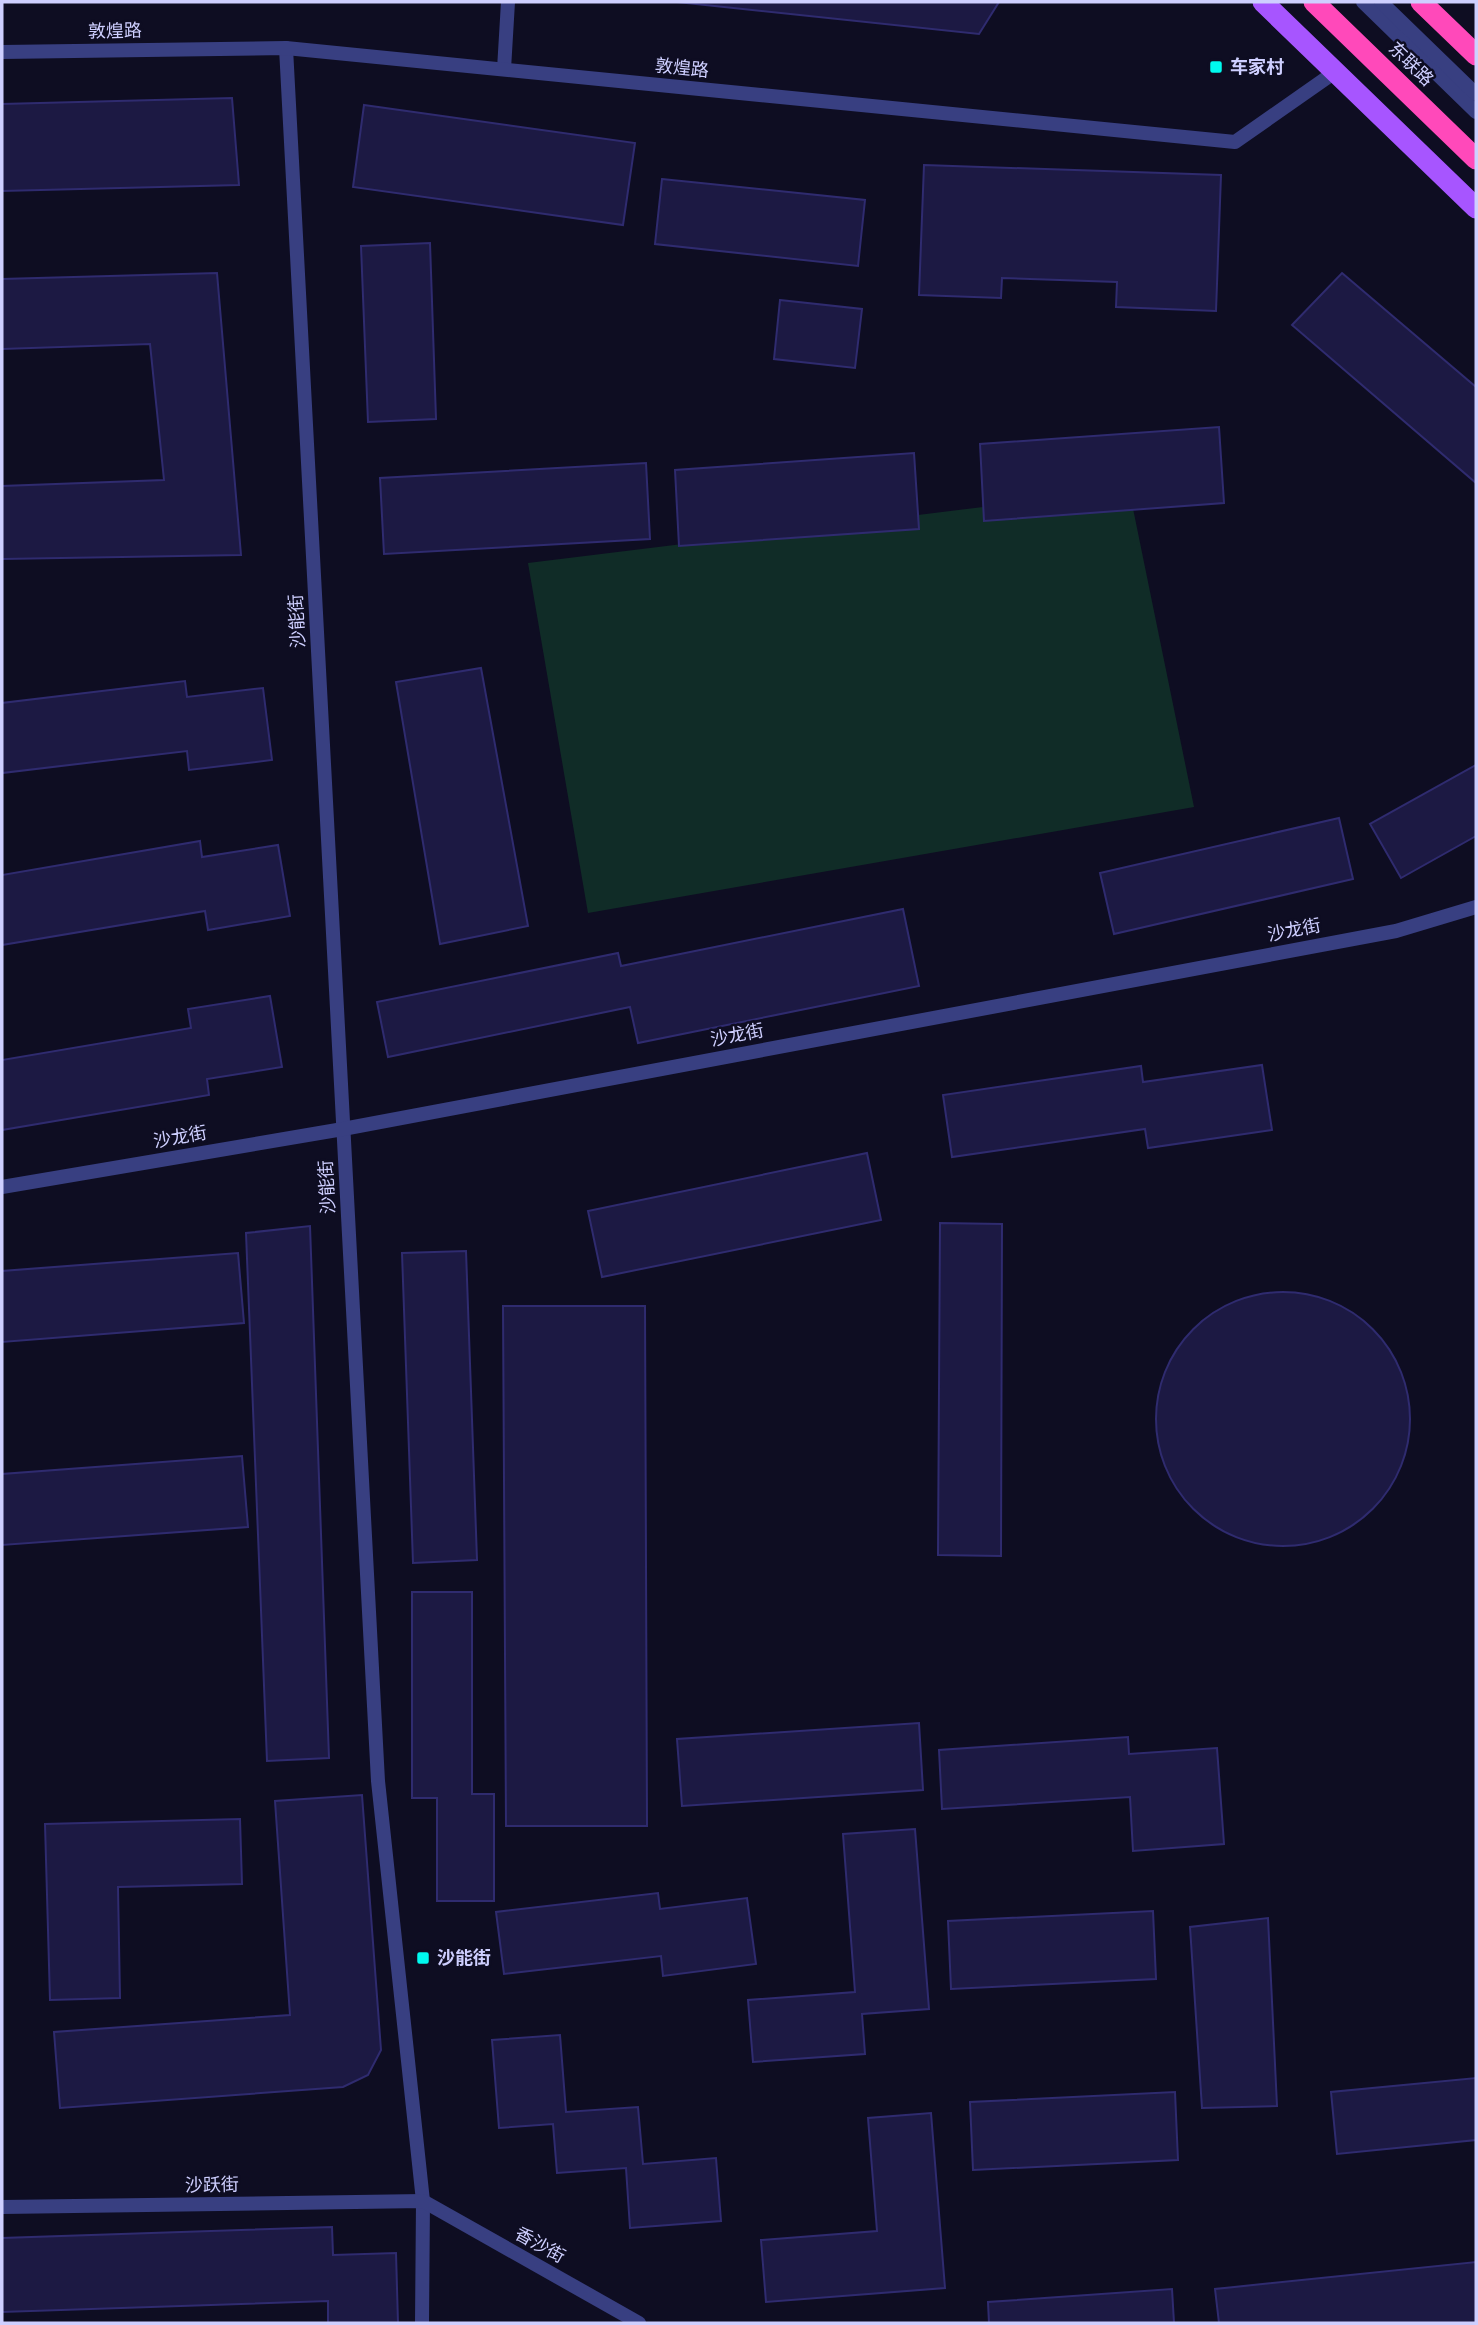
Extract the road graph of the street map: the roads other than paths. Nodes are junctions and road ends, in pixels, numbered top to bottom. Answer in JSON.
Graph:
{"nodes":[{"id":1,"x":508,"y":2,"type":"edge"},
{"id":2,"x":1263,"y":2,"type":"edge"},
{"id":3,"x":1314,"y":2,"type":"edge"},
{"id":4,"x":1363,"y":2,"type":"edge"},
{"id":5,"x":1381,"y":2,"type":"edge"},
{"id":6,"x":1421,"y":2,"type":"edge"},
{"id":7,"x":286,"y":48,"type":"junction"},
{"id":8,"x":2,"y":52,"type":"edge"},
{"id":9,"x":1476,"y":55,"type":"edge"},
{"id":10,"x":504,"y":69,"type":"junction"},
{"id":11,"x":1335,"y":72,"type":"junction"},
{"id":12,"x":1476,"y":94,"type":"edge"},
{"id":13,"x":1476,"y":111,"type":"edge"},
{"id":14,"x":1476,"y":159,"type":"edge"},
{"id":15,"x":1476,"y":208,"type":"edge"},
{"id":16,"x":1476,"y":907,"type":"edge"},
{"id":17,"x":343,"y":1129,"type":"junction"},
{"id":18,"x":2,"y":1187,"type":"edge"},
{"id":19,"x":423,"y":2201,"type":"junction"},
{"id":20,"x":2,"y":2207,"type":"edge"},
{"id":21,"x":422,"y":2323,"type":"edge"},
{"id":22,"x":639,"y":2323,"type":"edge"}],
"edges":[{"from":1,"to":10,"type":"street"},
{"from":2,"to":11,"type":"main road"},
{"from":3,"to":14,"type":"highway","name":"东联路"},
{"from":4,"to":13,"type":"street"},
{"from":5,"to":12,"type":"street"},
{"from":6,"to":9,"type":"highway"},
{"from":7,"to":8,"type":"street","name":"敦煌路"},
{"from":7,"to":10,"type":"street","name":"敦煌路"},
{"from":7,"to":17,"type":"street","name":"沙能街"},
{"from":10,"to":11,"type":"street","name":"敦煌路"},
{"from":11,"to":15,"type":"main road"},
{"from":16,"to":17,"type":"street","name":"沙龙街"},
{"from":17,"to":18,"type":"street","name":"沙龙街"},
{"from":17,"to":19,"type":"street","name":"沙能街"},
{"from":19,"to":20,"type":"street","name":"沙跃街"},
{"from":19,"to":21,"type":"street","name":"沙能街"},
{"from":19,"to":22,"type":"street","name":"香沙街"}]}
